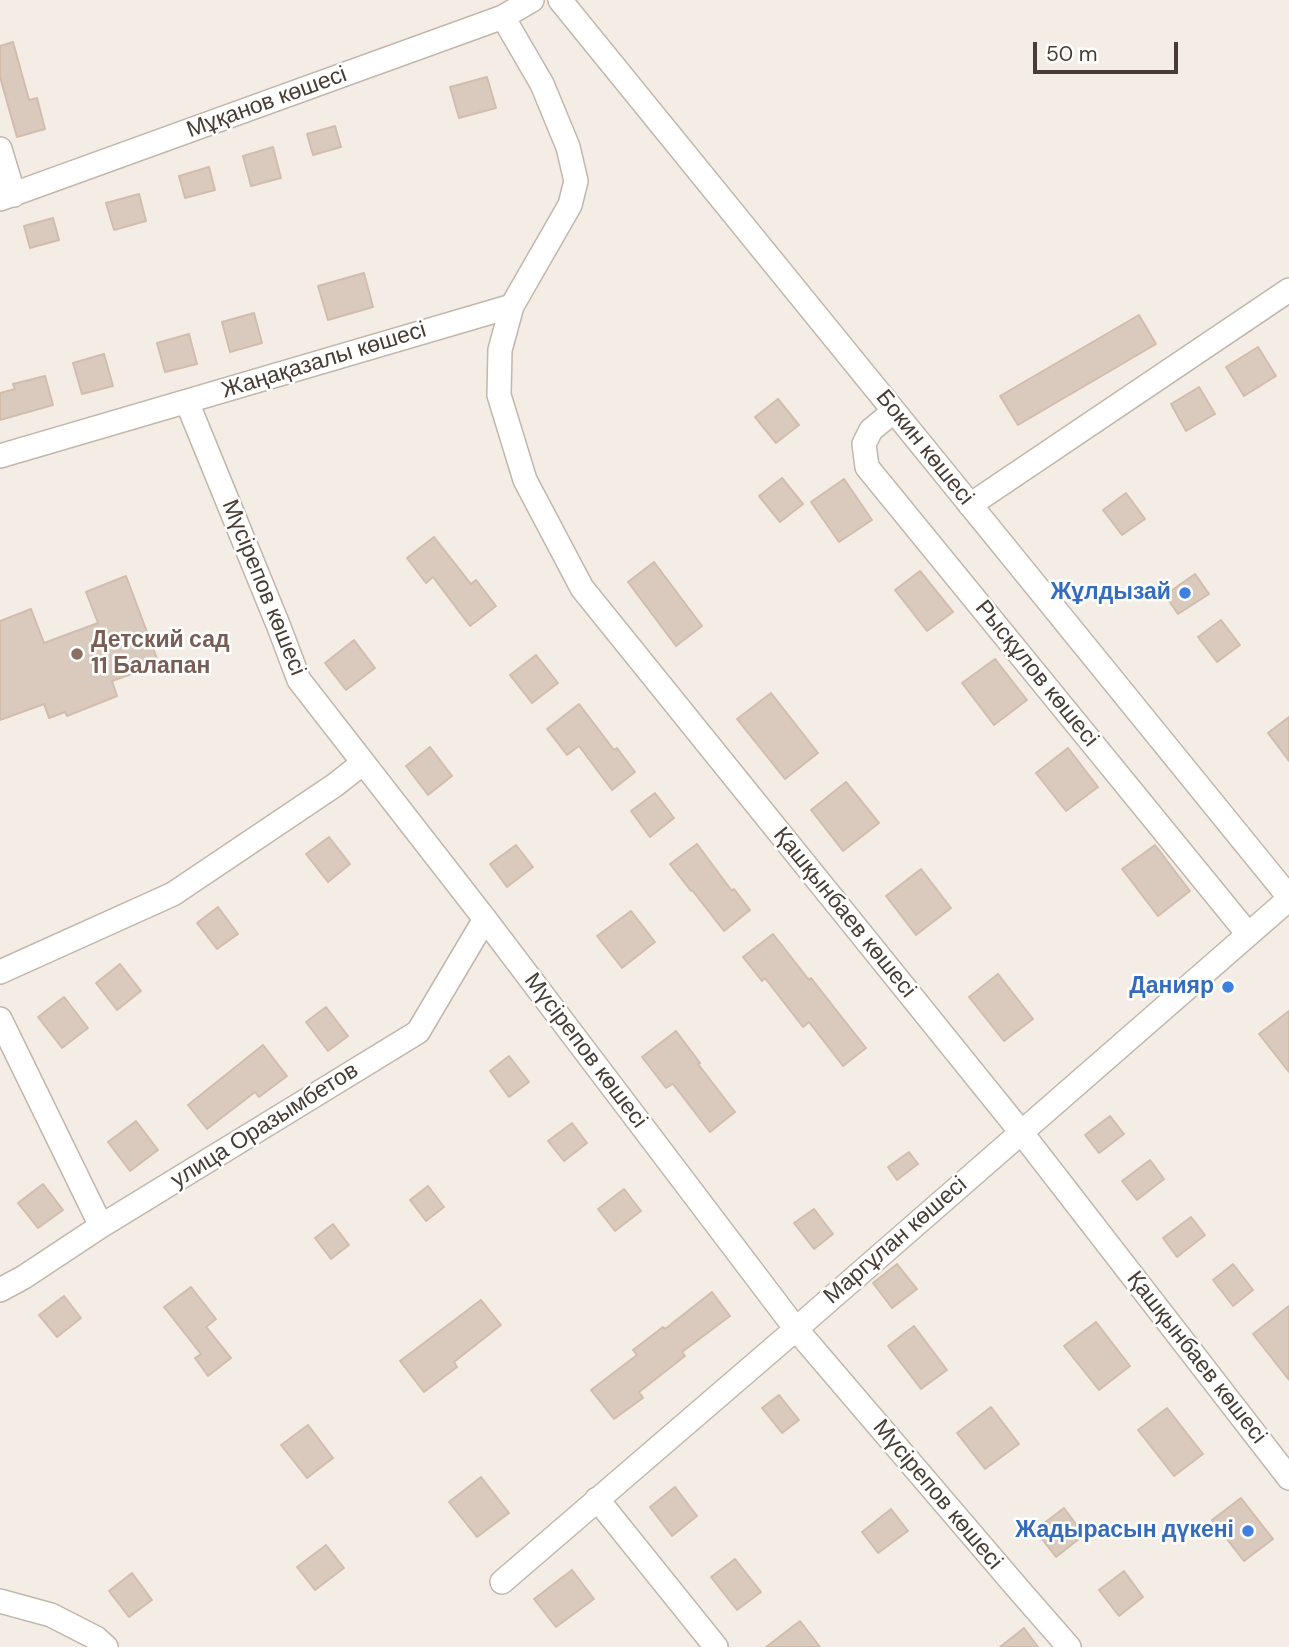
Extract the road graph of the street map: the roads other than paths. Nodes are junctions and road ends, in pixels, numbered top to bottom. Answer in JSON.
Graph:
{"nodes":[{"id":1,"x":532,"y":0,"type":"edge"},
{"id":2,"x":560,"y":0,"type":"edge"},
{"id":3,"x":503,"y":17,"type":"junction"},
{"id":4,"x":0,"y":149,"type":"edge"},
{"id":5,"x":7,"y":197,"type":"edge"},
{"id":6,"x":1289,"y":290,"type":"edge"},
{"id":7,"x":512,"y":306,"type":"junction"},
{"id":8,"x":187,"y":402,"type":"junction"},
{"id":9,"x":894,"y":411,"type":"junction"},
{"id":10,"x":0,"y":456,"type":"edge"},
{"id":11,"x":970,"y":505,"type":"junction"},
{"id":12,"x":363,"y":763,"type":"junction"},
{"id":13,"x":1289,"y":898,"type":"edge"},
{"id":14,"x":485,"y":919,"type":"junction"},
{"id":15,"x":1248,"y":934,"type":"junction"},
{"id":16,"x":0,"y":972,"type":"edge"},
{"id":17,"x":0,"y":1019,"type":"edge"},
{"id":18,"x":1021,"y":1132,"type":"junction"},
{"id":19,"x":101,"y":1226,"type":"junction"},
{"id":20,"x":0,"y":1290,"type":"edge"},
{"id":21,"x":796,"y":1329,"type":"junction"},
{"id":22,"x":1289,"y":1478,"type":"edge"},
{"id":23,"x":597,"y":1499,"type":"junction"},
{"id":24,"x":502,"y":1582,"type":"dead end"},
{"id":25,"x":0,"y":1601,"type":"edge"},
{"id":26,"x":106,"y":1647,"type":"edge"},
{"id":27,"x":716,"y":1647,"type":"edge"},
{"id":28,"x":1069,"y":1647,"type":"edge"}],
"edges":[{"from":1,"to":3,"type":"street","name":"Мұқанов көшесі"},
{"from":2,"to":9,"type":"street","name":"Бокин көшесі"},
{"from":3,"to":5,"type":"street","name":"Мұқанов көшесі"},
{"from":3,"to":7,"type":"street"},
{"from":4,"to":5,"type":"street"},
{"from":6,"to":11,"type":"street"},
{"from":7,"to":8,"type":"street","name":"Жаңақазалы көшесі"},
{"from":7,"to":18,"type":"street","name":"Қашқынбаев көшесі"},
{"from":8,"to":10,"type":"street","name":"Жаңақазалы көшесі"},
{"from":8,"to":12,"type":"street","name":"Мүсірепов көшесі"},
{"from":9,"to":11,"type":"street","name":"Бокин көшесі"},
{"from":9,"to":15,"type":"street","name":"Рысқұлов көшесі"},
{"from":11,"to":13,"type":"street","name":"Бокин көшесі"},
{"from":12,"to":14,"type":"street","name":"Мүсірепов көшесі"},
{"from":12,"to":16,"type":"street"},
{"from":13,"to":15,"type":"street","name":"Маргұлан көшесі"},
{"from":14,"to":19,"type":"street","name":"улица Оразымбетов"},
{"from":14,"to":21,"type":"street","name":"Мүсірепов көшесі"},
{"from":15,"to":18,"type":"street","name":"Маргұлан көшесі"},
{"from":17,"to":19,"type":"street"},
{"from":18,"to":21,"type":"street","name":"Маргұлан көшесі"},
{"from":18,"to":22,"type":"street","name":"Қашқынбаев көшесі"},
{"from":19,"to":20,"type":"street","name":"улица Оразымбетов"},
{"from":21,"to":23,"type":"street","name":"Маргұлан көшесі"},
{"from":21,"to":28,"type":"street","name":"Мүсірепов көшесі"},
{"from":23,"to":24,"type":"street","name":"Маргұлан көшесі"},
{"from":23,"to":27,"type":"street"},
{"from":25,"to":26,"type":"street"}]}
